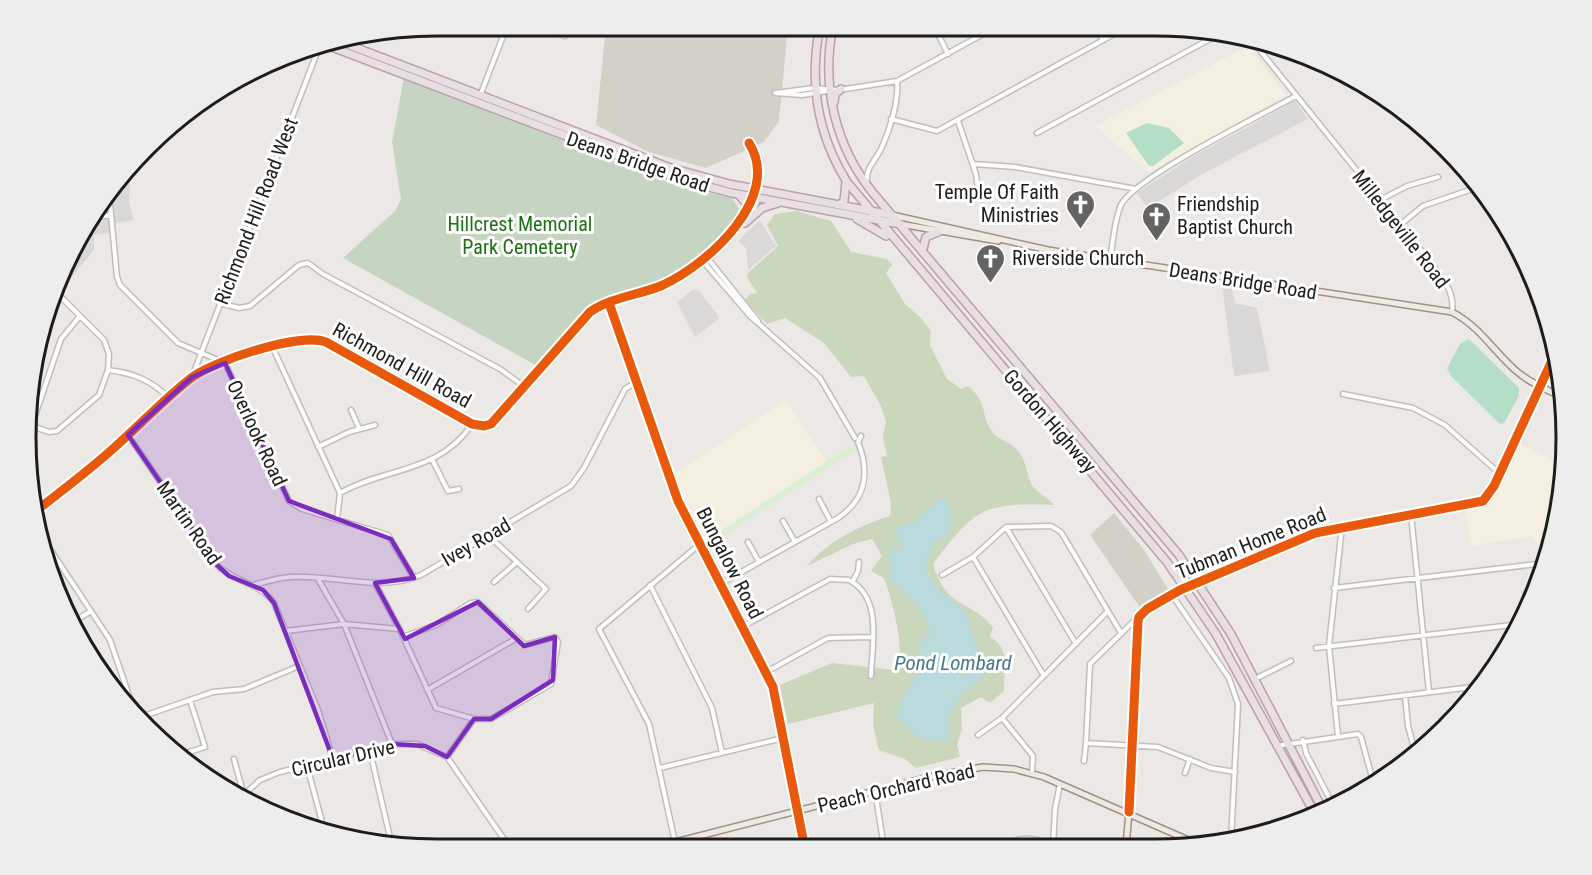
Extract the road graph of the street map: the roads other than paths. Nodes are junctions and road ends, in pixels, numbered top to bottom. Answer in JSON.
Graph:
{"nodes":[{"id":1,"x":503,"y":36,"type":"edge"},
{"id":2,"x":819,"y":36,"type":"edge"},
{"id":3,"x":832,"y":36,"type":"edge"},
{"id":4,"x":939,"y":36,"type":"edge"},
{"id":5,"x":980,"y":36,"type":"edge"},
{"id":6,"x":1101,"y":36,"type":"edge"},
{"id":7,"x":1110,"y":36,"type":"edge"},
{"id":8,"x":1209,"y":39,"type":"edge"},
{"id":9,"x":1103,"y":40,"type":"junction"},
{"id":10,"x":351,"y":46,"type":"edge"},
{"id":11,"x":335,"y":50,"type":"edge"},
{"id":12,"x":1261,"y":51,"type":"edge"},
{"id":13,"x":318,"y":54,"type":"edge"},
{"id":14,"x":948,"y":54,"type":"junction"},
{"id":15,"x":897,"y":81,"type":"junction"},
{"id":16,"x":841,"y":89,"type":"junction"},
{"id":17,"x":830,"y":90,"type":"junction"},
{"id":18,"x":816,"y":91,"type":"junction"},
{"id":19,"x":779,"y":93,"type":"dead end"},
{"id":20,"x":1296,"y":96,"type":"junction"},
{"id":21,"x":478,"y":99,"type":"junction"},
{"id":22,"x":891,"y":119,"type":"junction"},
{"id":23,"x":958,"y":121,"type":"junction"},
{"id":24,"x":838,"y":128,"type":"junction"},
{"id":25,"x":1037,"y":133,"type":"dead end"},
{"id":26,"x":750,"y":142,"type":"dead end"},
{"id":27,"x":851,"y":160,"type":"junction"},
{"id":28,"x":973,"y":164,"type":"junction"},
{"id":29,"x":871,"y":165,"type":"junction"},
{"id":30,"x":844,"y":177,"type":"junction"},
{"id":31,"x":1438,"y":177,"type":"dead end"},
{"id":32,"x":977,"y":183,"type":"dead end"},
{"id":33,"x":870,"y":188,"type":"junction"},
{"id":34,"x":757,"y":189,"type":"junction"},
{"id":35,"x":1137,"y":189,"type":"junction"},
{"id":36,"x":1470,"y":190,"type":"edge"},
{"id":37,"x":732,"y":193,"type":"junction"},
{"id":38,"x":756,"y":197,"type":"junction"},
{"id":39,"x":1380,"y":200,"type":"junction"},
{"id":40,"x":785,"y":202,"type":"junction"},
{"id":41,"x":111,"y":205,"type":"edge"},
{"id":42,"x":840,"y":209,"type":"junction"},
{"id":43,"x":869,"y":211,"type":"junction"},
{"id":44,"x":747,"y":213,"type":"junction"},
{"id":45,"x":111,"y":215,"type":"junction"},
{"id":46,"x":892,"y":215,"type":"junction"},
{"id":47,"x":103,"y":216,"type":"edge"},
{"id":48,"x":876,"y":220,"type":"junction"},
{"id":49,"x":745,"y":223,"type":"junction"},
{"id":50,"x":900,"y":224,"type":"junction"},
{"id":51,"x":1400,"y":225,"type":"junction"},
{"id":52,"x":938,"y":231,"type":"junction"},
{"id":53,"x":732,"y":232,"type":"junction"},
{"id":54,"x":999,"y":241,"type":"junction"},
{"id":55,"x":907,"y":256,"type":"junction"},
{"id":56,"x":703,"y":257,"type":"junction"},
{"id":57,"x":927,"y":257,"type":"junction"},
{"id":58,"x":1110,"y":260,"type":"junction"},
{"id":59,"x":61,"y":297,"type":"edge"},
{"id":60,"x":220,"y":303,"type":"junction"},
{"id":61,"x":609,"y":303,"type":"junction"},
{"id":62,"x":1452,"y":312,"type":"junction"},
{"id":63,"x":80,"y":316,"type":"junction"},
{"id":64,"x":272,"y":346,"type":"junction"},
{"id":65,"x":201,"y":353,"type":"junction"},
{"id":66,"x":225,"y":363,"type":"junction"},
{"id":67,"x":1549,"y":366,"type":"edge"},
{"id":68,"x":108,"y":370,"type":"junction"},
{"id":69,"x":192,"y":377,"type":"junction"},
{"id":70,"x":636,"y":382,"type":"junction"},
{"id":71,"x":525,"y":387,"type":"junction"},
{"id":72,"x":1539,"y":387,"type":"junction"},
{"id":73,"x":1554,"y":393,"type":"edge"},
{"id":74,"x":1343,"y":394,"type":"dead end"},
{"id":75,"x":169,"y":398,"type":"junction"},
{"id":76,"x":351,"y":410,"type":"dead end"},
{"id":77,"x":37,"y":411,"type":"edge"},
{"id":78,"x":472,"y":424,"type":"junction"},
{"id":79,"x":375,"y":425,"type":"dead end"},
{"id":80,"x":36,"y":428,"type":"edge"},
{"id":81,"x":359,"y":428,"type":"junction"},
{"id":82,"x":128,"y":435,"type":"junction"},
{"id":83,"x":861,"y":436,"type":"dead end"},
{"id":84,"x":855,"y":438,"type":"dead end"},
{"id":85,"x":318,"y":447,"type":"junction"},
{"id":86,"x":432,"y":459,"type":"junction"},
{"id":87,"x":1499,"y":473,"type":"junction"},
{"id":88,"x":459,"y":489,"type":"dead end"},
{"id":89,"x":340,"y":493,"type":"junction"},
{"id":90,"x":819,"y":499,"type":"dead end"},
{"id":91,"x":42,"y":506,"type":"edge"},
{"id":92,"x":1411,"y":514,"type":"junction"},
{"id":93,"x":338,"y":519,"type":"junction"},
{"id":94,"x":783,"y":521,"type":"dead end"},
{"id":95,"x":831,"y":522,"type":"junction"},
{"id":96,"x":1342,"y":525,"type":"junction"},
{"id":97,"x":1006,"y":527,"type":"junction"},
{"id":98,"x":488,"y":535,"type":"junction"},
{"id":99,"x":748,"y":542,"type":"dead end"},
{"id":100,"x":795,"y":543,"type":"junction"},
{"id":101,"x":700,"y":544,"type":"junction"},
{"id":102,"x":54,"y":554,"type":"edge"},
{"id":103,"x":973,"y":557,"type":"junction"},
{"id":104,"x":517,"y":562,"type":"junction"},
{"id":105,"x":759,"y":562,"type":"junction"},
{"id":106,"x":859,"y":562,"type":"dead end"},
{"id":107,"x":1536,"y":564,"type":"edge"},
{"id":108,"x":942,"y":575,"type":"dead end"},
{"id":109,"x":414,"y":578,"type":"junction"},
{"id":110,"x":1418,"y":578,"type":"junction"},
{"id":111,"x":318,"y":579,"type":"junction"},
{"id":112,"x":853,"y":581,"type":"junction"},
{"id":113,"x":495,"y":582,"type":"dead end"},
{"id":114,"x":375,"y":583,"type":"junction"},
{"id":115,"x":1199,"y":583,"type":"junction"},
{"id":116,"x":720,"y":584,"type":"junction"},
{"id":117,"x":253,"y":585,"type":"junction"},
{"id":118,"x":650,"y":585,"type":"junction"},
{"id":119,"x":1186,"y":588,"type":"junction"},
{"id":120,"x":1334,"y":588,"type":"junction"},
{"id":121,"x":1172,"y":595,"type":"junction"},
{"id":122,"x":528,"y":609,"type":"dead end"},
{"id":123,"x":91,"y":610,"type":"junction"},
{"id":124,"x":1108,"y":611,"type":"junction"},
{"id":125,"x":1139,"y":616,"type":"junction"},
{"id":126,"x":79,"y":618,"type":"edge"},
{"id":127,"x":344,"y":624,"type":"junction"},
{"id":128,"x":1509,"y":625,"type":"edge"},
{"id":129,"x":742,"y":627,"type":"junction"},
{"id":130,"x":400,"y":630,"type":"junction"},
{"id":131,"x":286,"y":631,"type":"junction"},
{"id":132,"x":1121,"y":633,"type":"junction"},
{"id":133,"x":872,"y":637,"type":"junction"},
{"id":134,"x":1422,"y":637,"type":"junction"},
{"id":135,"x":403,"y":638,"type":"junction"},
{"id":136,"x":517,"y":638,"type":"junction"},
{"id":137,"x":1076,"y":644,"type":"junction"},
{"id":138,"x":1329,"y":646,"type":"junction"},
{"id":139,"x":1316,"y":648,"type":"dead end"},
{"id":140,"x":1291,"y":661,"type":"dead end"},
{"id":141,"x":299,"y":666,"type":"junction"},
{"id":142,"x":765,"y":672,"type":"junction"},
{"id":143,"x":1237,"y":673,"type":"junction"},
{"id":144,"x":870,"y":676,"type":"dead end"},
{"id":145,"x":1044,"y":676,"type":"junction"},
{"id":146,"x":1228,"y":678,"type":"junction"},
{"id":147,"x":1255,"y":679,"type":"junction"},
{"id":148,"x":1468,"y":687,"type":"edge"},
{"id":149,"x":427,"y":690,"type":"junction"},
{"id":150,"x":1429,"y":692,"type":"junction"},
{"id":151,"x":129,"y":694,"type":"edge"},
{"id":152,"x":1405,"y":695,"type":"junction"},
{"id":153,"x":190,"y":700,"type":"junction"},
{"id":154,"x":1334,"y":704,"type":"junction"},
{"id":155,"x":147,"y":714,"type":"edge"},
{"id":156,"x":1002,"y":718,"type":"junction"},
{"id":157,"x":474,"y":719,"type":"junction"},
{"id":158,"x":978,"y":735,"type":"dead end"},
{"id":159,"x":1338,"y":736,"type":"junction"},
{"id":160,"x":783,"y":738,"type":"junction"},
{"id":161,"x":1302,"y":740,"type":"junction"},
{"id":162,"x":1086,"y":742,"type":"junction"},
{"id":163,"x":1288,"y":743,"type":"junction"},
{"id":164,"x":392,"y":744,"type":"junction"},
{"id":165,"x":1413,"y":744,"type":"edge"},
{"id":166,"x":1131,"y":745,"type":"junction"},
{"id":167,"x":1275,"y":746,"type":"junction"},
{"id":168,"x":370,"y":751,"type":"junction"},
{"id":169,"x":189,"y":752,"type":"edge"},
{"id":170,"x":722,"y":753,"type":"junction"},
{"id":171,"x":447,"y":758,"type":"junction"},
{"id":172,"x":234,"y":759,"type":"dead end"},
{"id":173,"x":333,"y":759,"type":"junction"},
{"id":174,"x":1190,"y":759,"type":"junction"},
{"id":175,"x":1084,"y":761,"type":"dead end"},
{"id":176,"x":307,"y":766,"type":"junction"},
{"id":177,"x":660,"y":768,"type":"junction"},
{"id":178,"x":1235,"y":772,"type":"junction"},
{"id":179,"x":1032,"y":773,"type":"junction"},
{"id":180,"x":1185,"y":773,"type":"dead end"},
{"id":181,"x":1371,"y":775,"type":"edge"},
{"id":182,"x":1060,"y":784,"type":"junction"},
{"id":183,"x":243,"y":788,"type":"edge"},
{"id":184,"x":875,"y":791,"type":"junction"},
{"id":185,"x":249,"y":792,"type":"edge"},
{"id":186,"x":1330,"y":799,"type":"edge"},
{"id":187,"x":1319,"y":803,"type":"edge"},
{"id":188,"x":1310,"y":807,"type":"edge"},
{"id":189,"x":796,"y":811,"type":"junction"},
{"id":190,"x":1129,"y":812,"type":"junction"},
{"id":191,"x":322,"y":822,"type":"edge"},
{"id":192,"x":1232,"y":831,"type":"edge"},
{"id":193,"x":390,"y":836,"type":"edge"},
{"id":194,"x":1184,"y":838,"type":"edge"},
{"id":195,"x":504,"y":839,"type":"edge"},
{"id":196,"x":674,"y":839,"type":"edge"},
{"id":197,"x":687,"y":839,"type":"edge"},
{"id":198,"x":803,"y":839,"type":"edge"},
{"id":199,"x":883,"y":839,"type":"edge"},
{"id":200,"x":1053,"y":839,"type":"edge"},
{"id":201,"x":1127,"y":839,"type":"edge"}],
"edges":[{"from":1,"to":21,"type":"street"},
{"from":2,"to":18,"type":"highway","name":"Gordon Highway"},
{"from":3,"to":17,"type":"highway","name":"Gordon Highway"},
{"from":4,"to":14,"type":"street"},
{"from":5,"to":14,"type":"street"},
{"from":6,"to":9,"type":"street"},
{"from":7,"to":9,"type":"street"},
{"from":8,"to":25,"type":"street"},
{"from":9,"to":23,"type":"street"},
{"from":10,"to":21,"type":"highway","name":"Deans Bridge Road"},
{"from":11,"to":21,"type":"highway","name":"Deans Bridge Road"},
{"from":12,"to":20,"type":"street","name":"Milledgeville Road"},
{"from":13,"to":60,"type":"street","name":"Richmond Hill Road West"},
{"from":14,"to":15,"type":"street"},
{"from":15,"to":16,"type":"street"},
{"from":15,"to":22,"type":"street"},
{"from":16,"to":17,"type":"street"},
{"from":16,"to":24,"type":"highway"},
{"from":17,"to":18,"type":"street"},
{"from":17,"to":24,"type":"highway","name":"Gordon Highway"},
{"from":18,"to":19,"type":"street"},
{"from":18,"to":30,"type":"highway","name":"Gordon Highway"},
{"from":20,"to":35,"type":"street"},
{"from":20,"to":39,"type":"street","name":"Milledgeville Road"},
{"from":21,"to":34,"type":"highway","name":"Deans Bridge Road"},
{"from":21,"to":37,"type":"highway","name":"Deans Bridge Road"},
{"from":22,"to":23,"type":"street"},
{"from":22,"to":29,"type":"street"},
{"from":23,"to":28,"type":"street"},
{"from":24,"to":27,"type":"highway","name":"Gordon Highway"},
{"from":26,"to":34,"type":"street","name":"Richmond Hill Road"},
{"from":27,"to":29,"type":"street"},
{"from":27,"to":33,"type":"highway","name":"Gordon Highway"},
{"from":28,"to":32,"type":"street"},
{"from":28,"to":35,"type":"street"},
{"from":29,"to":33,"type":"street"},
{"from":30,"to":42,"type":"highway"},
{"from":30,"to":43,"type":"highway","name":"Gordon Highway"},
{"from":31,"to":39,"type":"street"},
{"from":33,"to":46,"type":"highway","name":"Gordon Highway"},
{"from":34,"to":38,"type":"street","name":"Richmond Hill Road"},
{"from":34,"to":42,"type":"highway","name":"Deans Bridge Road"},
{"from":35,"to":58,"type":"street"},
{"from":36,"to":51,"type":"street"},
{"from":37,"to":38,"type":"highway","name":"Deans Bridge Road"},
{"from":37,"to":44,"type":"highway"},
{"from":38,"to":40,"type":"highway","name":"Deans Bridge Road"},
{"from":38,"to":44,"type":"street","name":"Richmond Hill Road"},
{"from":38,"to":49,"type":"street","name":"Richmond Hill Road"},
{"from":39,"to":51,"type":"street","name":"Milledgeville Road"},
{"from":40,"to":42,"type":"highway","name":"Deans Bridge Road"},
{"from":40,"to":49,"type":"highway"},
{"from":41,"to":45,"type":"street","name":"Overlook Road"},
{"from":42,"to":43,"type":"highway","name":"Deans Bridge Road"},
{"from":42,"to":48,"type":"highway","name":"Deans Bridge Road"},
{"from":42,"to":55,"type":"highway"},
{"from":43,"to":46,"type":"highway","name":"Deans Bridge Road"},
{"from":43,"to":48,"type":"highway","name":"Gordon Highway"},
{"from":44,"to":53,"type":"street","name":"Richmond Hill Road"},
{"from":45,"to":47,"type":"street"},
{"from":45,"to":65,"type":"street","name":"Overlook Road"},
{"from":46,"to":50,"type":"highway","name":"Gordon Highway"},
{"from":46,"to":54,"type":"main road","name":"Deans Bridge Road"},
{"from":48,"to":50,"type":"highway","name":"Deans Bridge Road"},
{"from":48,"to":55,"type":"highway","name":"Gordon Highway"},
{"from":49,"to":53,"type":"street","name":"Richmond Hill Road"},
{"from":50,"to":52,"type":"main road","name":"Deans Bridge Road"},
{"from":50,"to":57,"type":"highway","name":"Gordon Highway"},
{"from":51,"to":62,"type":"street","name":"Milledgeville Road"},
{"from":52,"to":54,"type":"main road","name":"Deans Bridge Road"},
{"from":52,"to":57,"type":"highway"},
{"from":53,"to":56,"type":"street","name":"Richmond Hill Road"},
{"from":54,"to":58,"type":"main road","name":"Deans Bridge Road"},
{"from":55,"to":119,"type":"highway","name":"Gordon Highway"},
{"from":56,"to":61,"type":"street","name":"Richmond Hill Road"},
{"from":56,"to":84,"type":"street"},
{"from":57,"to":115,"type":"highway","name":"Gordon Highway"},
{"from":58,"to":62,"type":"main road","name":"Deans Bridge Road"},
{"from":59,"to":63,"type":"street"},
{"from":60,"to":65,"type":"street","name":"Richmond Hill Road West"},
{"from":60,"to":71,"type":"street"},
{"from":61,"to":70,"type":"street","name":"Bungalow Road"},
{"from":61,"to":71,"type":"street","name":"Richmond Hill Road"},
{"from":62,"to":72,"type":"main road","name":"Milledgeville Road"},
{"from":63,"to":68,"type":"street"},
{"from":63,"to":77,"type":"street"},
{"from":64,"to":66,"type":"street","name":"Richmond Hill Road"},
{"from":64,"to":78,"type":"street","name":"Richmond Hill Road"},
{"from":64,"to":85,"type":"street"},
{"from":65,"to":66,"type":"street","name":"Overlook Road"},
{"from":65,"to":69,"type":"street","name":"Richmond Hill Road West"},
{"from":66,"to":69,"type":"street","name":"Richmond Hill Road"},
{"from":66,"to":93,"type":"street","name":"Overlook Road"},
{"from":67,"to":72,"type":"street","name":"Tubman Home Road"},
{"from":68,"to":75,"type":"street"},
{"from":68,"to":80,"type":"street"},
{"from":69,"to":75,"type":"street","name":"Richmond Hill Road"},
{"from":70,"to":98,"type":"street","name":"Ivey Road"},
{"from":70,"to":101,"type":"street","name":"Bungalow Road"},
{"from":71,"to":78,"type":"street","name":"Richmond Hill Road"},
{"from":72,"to":73,"type":"main road","name":"Milledgeville Road"},
{"from":72,"to":87,"type":"street","name":"Tubman Home Road"},
{"from":74,"to":87,"type":"street"},
{"from":75,"to":82,"type":"street","name":"Richmond Hill Road"},
{"from":76,"to":81,"type":"street"},
{"from":78,"to":86,"type":"street"},
{"from":79,"to":81,"type":"street"},
{"from":81,"to":85,"type":"street"},
{"from":82,"to":91,"type":"street","name":"Richmond Hill Road"},
{"from":82,"to":117,"type":"street","name":"Martin Road"},
{"from":83,"to":95,"type":"street"},
{"from":85,"to":89,"type":"street"},
{"from":86,"to":88,"type":"street"},
{"from":86,"to":89,"type":"street"},
{"from":87,"to":92,"type":"street","name":"Tubman Home Road"},
{"from":89,"to":93,"type":"street"},
{"from":90,"to":95,"type":"street"},
{"from":92,"to":96,"type":"street","name":"Tubman Home Road"},
{"from":92,"to":110,"type":"street"},
{"from":93,"to":109,"type":"street","name":"Overlook Road"},
{"from":94,"to":100,"type":"street"},
{"from":95,"to":100,"type":"street"},
{"from":96,"to":115,"type":"street","name":"Tubman Home Road"},
{"from":96,"to":120,"type":"street"},
{"from":97,"to":103,"type":"street"},
{"from":97,"to":124,"type":"street"},
{"from":97,"to":137,"type":"street"},
{"from":98,"to":104,"type":"street"},
{"from":98,"to":109,"type":"street","name":"Ivey Road"},
{"from":99,"to":105,"type":"street"},
{"from":100,"to":105,"type":"street"},
{"from":101,"to":116,"type":"street","name":"Bungalow Road"},
{"from":101,"to":118,"type":"street"},
{"from":102,"to":123,"type":"street"},
{"from":103,"to":108,"type":"street"},
{"from":103,"to":145,"type":"street"},
{"from":104,"to":113,"type":"street"},
{"from":104,"to":122,"type":"street"},
{"from":105,"to":116,"type":"street"},
{"from":106,"to":112,"type":"street"},
{"from":107,"to":110,"type":"street"},
{"from":109,"to":114,"type":"street","name":"Ivey Road"},
{"from":110,"to":120,"type":"street"},
{"from":110,"to":134,"type":"street"},
{"from":111,"to":114,"type":"street","name":"Ivey Road"},
{"from":111,"to":117,"type":"street","name":"Ivey Road"},
{"from":111,"to":127,"type":"street"},
{"from":112,"to":129,"type":"street"},
{"from":112,"to":133,"type":"street"},
{"from":114,"to":130,"type":"street"},
{"from":115,"to":119,"type":"street","name":"Tubman Home Road"},
{"from":115,"to":147,"type":"highway","name":"Gordon Highway"},
{"from":116,"to":129,"type":"street","name":"Bungalow Road"},
{"from":117,"to":131,"type":"street","name":"Martin Road"},
{"from":118,"to":170,"type":"street"},
{"from":118,"to":177,"type":"street"},
{"from":119,"to":121,"type":"street","name":"Tubman Home Road"},
{"from":119,"to":143,"type":"highway","name":"Gordon Highway"},
{"from":120,"to":138,"type":"street"},
{"from":121,"to":125,"type":"street","name":"Tubman Home Road"},
{"from":121,"to":146,"type":"street"},
{"from":123,"to":126,"type":"street"},
{"from":123,"to":151,"type":"street"},
{"from":124,"to":132,"type":"street"},
{"from":124,"to":137,"type":"street"},
{"from":125,"to":132,"type":"street","name":"Tubman Home Road"},
{"from":125,"to":166,"type":"street"},
{"from":127,"to":130,"type":"street"},
{"from":127,"to":131,"type":"street"},
{"from":127,"to":164,"type":"street"},
{"from":128,"to":134,"type":"street"},
{"from":129,"to":142,"type":"street","name":"Bungalow Road"},
{"from":130,"to":135,"type":"street"},
{"from":131,"to":141,"type":"street","name":"Martin Road"},
{"from":132,"to":162,"type":"street","name":"Tubman Home Road"},
{"from":133,"to":142,"type":"street"},
{"from":133,"to":144,"type":"street"},
{"from":134,"to":138,"type":"street"},
{"from":134,"to":150,"type":"street"},
{"from":135,"to":136,"type":"street"},
{"from":135,"to":149,"type":"street"},
{"from":136,"to":149,"type":"street"},
{"from":136,"to":157,"type":"street"},
{"from":137,"to":145,"type":"street"},
{"from":138,"to":139,"type":"street"},
{"from":138,"to":154,"type":"street"},
{"from":140,"to":147,"type":"street"},
{"from":141,"to":153,"type":"street"},
{"from":141,"to":173,"type":"street","name":"Martin Road"},
{"from":142,"to":160,"type":"street","name":"Bungalow Road"},
{"from":143,"to":146,"type":"street"},
{"from":143,"to":167,"type":"highway","name":"Gordon Highway"},
{"from":145,"to":156,"type":"street"},
{"from":146,"to":178,"type":"street"},
{"from":147,"to":163,"type":"highway","name":"Gordon Highway"},
{"from":148,"to":150,"type":"street"},
{"from":149,"to":157,"type":"street"},
{"from":150,"to":152,"type":"street"},
{"from":152,"to":154,"type":"street"},
{"from":152,"to":165,"type":"street"},
{"from":153,"to":155,"type":"street"},
{"from":153,"to":169,"type":"street"},
{"from":154,"to":159,"type":"street"},
{"from":156,"to":158,"type":"street"},
{"from":156,"to":179,"type":"street"},
{"from":157,"to":171,"type":"street"},
{"from":159,"to":161,"type":"street"},
{"from":159,"to":181,"type":"street"},
{"from":160,"to":170,"type":"street"},
{"from":160,"to":189,"type":"street","name":"Bungalow Road"},
{"from":161,"to":163,"type":"street"},
{"from":161,"to":186,"type":"street"},
{"from":162,"to":166,"type":"street"},
{"from":162,"to":175,"type":"street","name":"Tubman Home Road"},
{"from":163,"to":167,"type":"street"},
{"from":163,"to":187,"type":"highway","name":"Gordon Highway"},
{"from":164,"to":168,"type":"street","name":"Circular Drive"},
{"from":164,"to":171,"type":"street","name":"Circular Drive"},
{"from":166,"to":174,"type":"street"},
{"from":166,"to":190,"type":"street"},
{"from":167,"to":188,"type":"highway","name":"Gordon Highway"},
{"from":168,"to":173,"type":"street","name":"Circular Drive"},
{"from":168,"to":193,"type":"street"},
{"from":170,"to":177,"type":"street"},
{"from":171,"to":195,"type":"street"},
{"from":172,"to":183,"type":"street","name":"Circular Drive"},
{"from":173,"to":176,"type":"street","name":"Circular Drive"},
{"from":174,"to":178,"type":"street"},
{"from":174,"to":180,"type":"street"},
{"from":176,"to":185,"type":"street","name":"Circular Drive"},
{"from":176,"to":191,"type":"street"},
{"from":177,"to":196,"type":"street"},
{"from":178,"to":192,"type":"street"},
{"from":179,"to":182,"type":"main road","name":"Peach Orchard Road"},
{"from":179,"to":184,"type":"main road","name":"Peach Orchard Road"},
{"from":182,"to":190,"type":"main road","name":"Peach Orchard Road"},
{"from":182,"to":200,"type":"street"},
{"from":184,"to":189,"type":"main road","name":"Peach Orchard Road"},
{"from":184,"to":199,"type":"street"},
{"from":189,"to":197,"type":"main road","name":"Peach Orchard Road"},
{"from":189,"to":198,"type":"street","name":"Bungalow Road"},
{"from":190,"to":194,"type":"main road","name":"Peach Orchard Road"},
{"from":190,"to":201,"type":"main road"}]}
